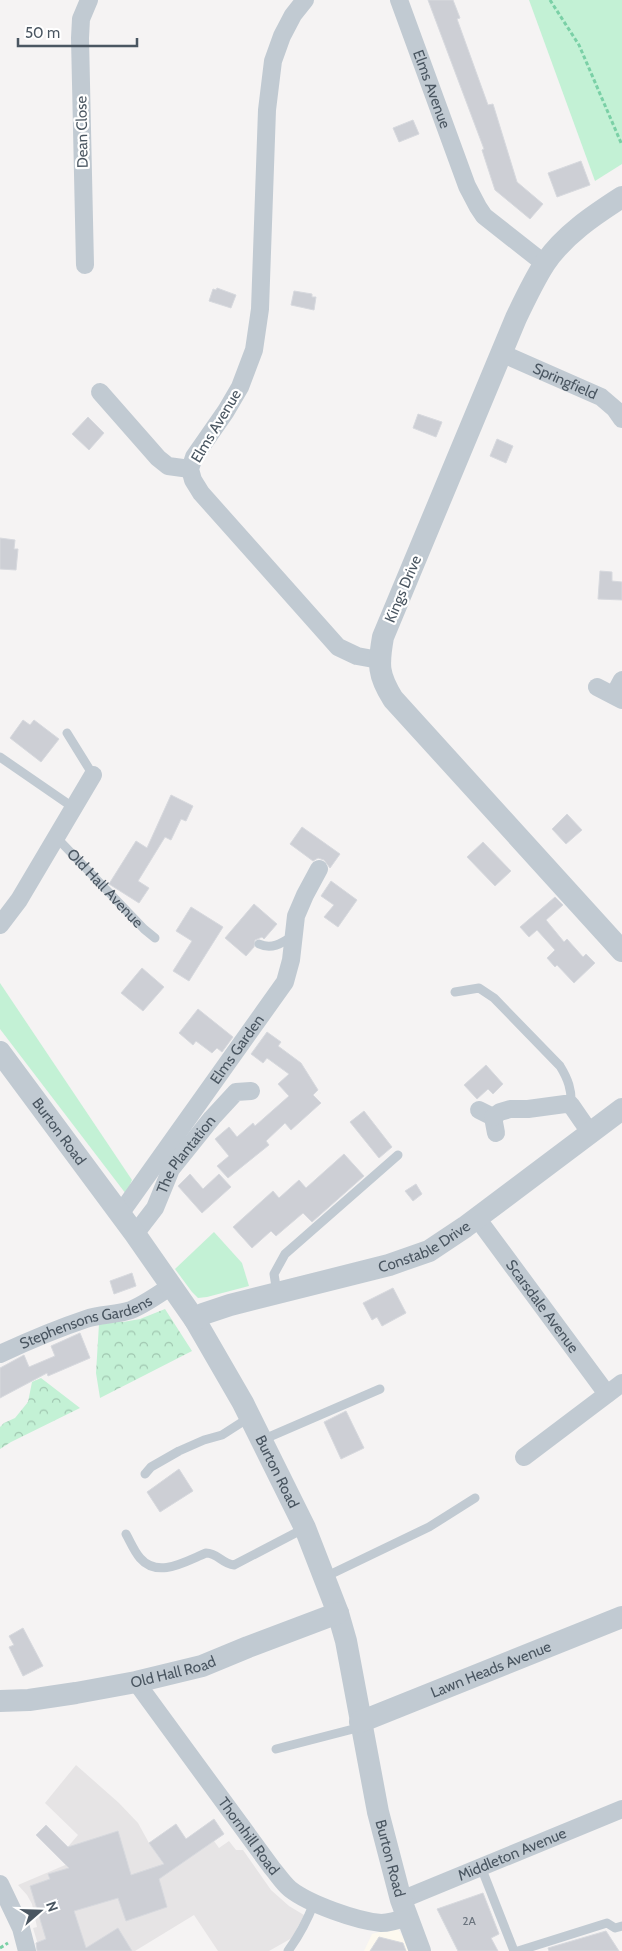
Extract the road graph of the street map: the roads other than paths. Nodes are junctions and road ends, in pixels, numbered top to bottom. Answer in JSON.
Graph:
{"nodes":[{"id":1,"x":88,"y":0,"type":"edge"},
{"id":2,"x":305,"y":0,"type":"edge"},
{"id":3,"x":399,"y":0,"type":"edge"},
{"id":4,"x":622,"y":197,"type":"edge"},
{"id":5,"x":545,"y":264,"type":"junction"},
{"id":6,"x":85,"y":265,"type":"dead end"},
{"id":7,"x":501,"y":353,"type":"junction"},
{"id":8,"x":100,"y":392,"type":"dead end"},
{"id":9,"x":622,"y":419,"type":"edge"},
{"id":10,"x":190,"y":469,"type":"junction"},
{"id":11,"x":379,"y":660,"type":"junction"},
{"id":12,"x":597,"y":687,"type":"dead end"},
{"id":13,"x":619,"y":692,"type":"edge"},
{"id":14,"x":66,"y":733,"type":"dead end"},
{"id":15,"x":0,"y":757,"type":"edge"},
{"id":16,"x":93,"y":776,"type":"joint"},
{"id":17,"x":74,"y":808,"type":"junction"},
{"id":18,"x":56,"y":837,"type":"junction"},
{"id":19,"x":320,"y":869,"type":"dead end"},
{"id":20,"x":0,"y":925,"type":"edge"},
{"id":21,"x":294,"y":936,"type":"junction"},
{"id":22,"x":155,"y":938,"type":"dead end"},
{"id":23,"x":259,"y":944,"type":"dead end"},
{"id":24,"x":622,"y":951,"type":"edge"},
{"id":25,"x":455,"y":992,"type":"dead end"},
{"id":26,"x":0,"y":1052,"type":"edge"},
{"id":27,"x":251,"y":1090,"type":"dead end"},
{"id":28,"x":571,"y":1105,"type":"junction"},
{"id":29,"x":622,"y":1109,"type":"edge"},
{"id":30,"x":489,"y":1120,"type":"dead end"},
{"id":31,"x":591,"y":1134,"type":"junction"},
{"id":32,"x":398,"y":1155,"type":"dead end"},
{"id":33,"x":120,"y":1214,"type":"junction"},
{"id":34,"x":477,"y":1218,"type":"junction"},
{"id":35,"x":135,"y":1234,"type":"junction"},
{"id":36,"x":170,"y":1286,"type":"junction"},
{"id":37,"x":277,"y":1293,"type":"junction"},
{"id":38,"x":195,"y":1320,"type":"junction"},
{"id":39,"x":0,"y":1354,"type":"edge"},
{"id":40,"x":622,"y":1383,"type":"edge"},
{"id":41,"x":380,"y":1389,"type":"dead end"},
{"id":42,"x":607,"y":1394,"type":"junction"},
{"id":43,"x":250,"y":1417,"type":"junction"},
{"id":44,"x":262,"y":1440,"type":"junction"},
{"id":45,"x":524,"y":1457,"type":"dead end"},
{"id":46,"x":145,"y":1474,"type":"dead end"},
{"id":47,"x":475,"y":1498,"type":"dead end"},
{"id":48,"x":305,"y":1528,"type":"junction"},
{"id":49,"x":126,"y":1534,"type":"dead end"},
{"id":50,"x":325,"y":1577,"type":"junction"},
{"id":51,"x":338,"y":1613,"type":"junction"},
{"id":52,"x":622,"y":1617,"type":"edge"},
{"id":53,"x":136,"y":1682,"type":"junction"},
{"id":54,"x":0,"y":1701,"type":"edge"},
{"id":55,"x":360,"y":1725,"type":"junction"},
{"id":56,"x":276,"y":1749,"type":"dead end"},
{"id":57,"x":622,"y":1809,"type":"edge"},
{"id":58,"x":481,"y":1867,"type":"junction"},
{"id":59,"x":0,"y":1884,"type":"edge"},
{"id":60,"x":314,"y":1903,"type":"junction"},
{"id":61,"x":404,"y":1909,"type":"junction"},
{"id":62,"x":622,"y":1926,"type":"edge"},
{"id":63,"x":27,"y":1951,"type":"edge"},
{"id":64,"x":288,"y":1951,"type":"edge"},
{"id":65,"x":420,"y":1951,"type":"edge"},
{"id":66,"x":516,"y":1951,"type":"edge"}],
"edges":[{"from":1,"to":6,"type":"street","name":"Dean Close"},
{"from":2,"to":10,"type":"street","name":"Elms Avenue"},
{"from":3,"to":5,"type":"street","name":"Elms Avenue"},
{"from":4,"to":5,"type":"street","name":"Kings Drive"},
{"from":5,"to":7,"type":"street","name":"Kings Drive"},
{"from":7,"to":9,"type":"street","name":"Springfield"},
{"from":7,"to":11,"type":"street","name":"Kings Drive"},
{"from":8,"to":10,"type":"street"},
{"from":10,"to":11,"type":"street","name":"Elms Avenue"},
{"from":11,"to":24,"type":"street","name":"Kings Drive"},
{"from":12,"to":13,"type":"street"},
{"from":14,"to":16,"type":"lane"},
{"from":15,"to":17,"type":"lane"},
{"from":16,"to":17,"type":"street","name":"Old Hall Avenue"},
{"from":17,"to":18,"type":"street","name":"Old Hall Avenue"},
{"from":18,"to":20,"type":"street","name":"Old Hall Avenue"},
{"from":18,"to":22,"type":"lane","name":"Old Hall Avenue"},
{"from":19,"to":21,"type":"street","name":"Elms Garden"},
{"from":21,"to":23,"type":"lane"},
{"from":21,"to":33,"type":"street","name":"Elms Garden"},
{"from":25,"to":28,"type":"lane"},
{"from":26,"to":33,"type":"street","name":"Burton Road"},
{"from":27,"to":35,"type":"street","name":"The Plantation"},
{"from":28,"to":30,"type":"street"},
{"from":28,"to":31,"type":"street"},
{"from":29,"to":31,"type":"street","name":"Constable Drive"},
{"from":31,"to":34,"type":"street","name":"Constable Drive"},
{"from":32,"to":37,"type":"lane"},
{"from":33,"to":35,"type":"street","name":"Burton Road"},
{"from":34,"to":37,"type":"street","name":"Constable Drive"},
{"from":34,"to":42,"type":"street","name":"Scarsdale Avenue"},
{"from":35,"to":36,"type":"street","name":"Burton Road"},
{"from":36,"to":38,"type":"street","name":"Burton Road"},
{"from":36,"to":39,"type":"street","name":"Stephensons Gardens"},
{"from":37,"to":38,"type":"street","name":"Constable Drive"},
{"from":38,"to":43,"type":"street","name":"Burton Road"},
{"from":40,"to":42,"type":"street"},
{"from":41,"to":44,"type":"lane"},
{"from":42,"to":45,"type":"street"},
{"from":43,"to":44,"type":"street","name":"Burton Road"},
{"from":43,"to":46,"type":"lane"},
{"from":44,"to":48,"type":"street","name":"Burton Road"},
{"from":47,"to":50,"type":"lane"},
{"from":48,"to":49,"type":"lane"},
{"from":48,"to":50,"type":"street","name":"Burton Road"},
{"from":50,"to":51,"type":"street","name":"Burton Road"},
{"from":51,"to":53,"type":"street","name":"Old Hall Road"},
{"from":51,"to":55,"type":"street","name":"Burton Road"},
{"from":52,"to":55,"type":"street","name":"Lawn Heads Avenue"},
{"from":53,"to":54,"type":"street","name":"Old Hall Road"},
{"from":53,"to":60,"type":"street","name":"Thornhill Road"},
{"from":55,"to":56,"type":"lane"},
{"from":55,"to":61,"type":"street","name":"Burton Road"},
{"from":57,"to":58,"type":"street","name":"Middleton Avenue"},
{"from":58,"to":61,"type":"street","name":"Middleton Avenue"},
{"from":58,"to":66,"type":"lane"},
{"from":59,"to":63,"type":"street"},
{"from":60,"to":61,"type":"street","name":"Thornhill Road"},
{"from":60,"to":64,"type":"lane"},
{"from":61,"to":65,"type":"street","name":"Burton Road"},
{"from":62,"to":66,"type":"lane"}]}
